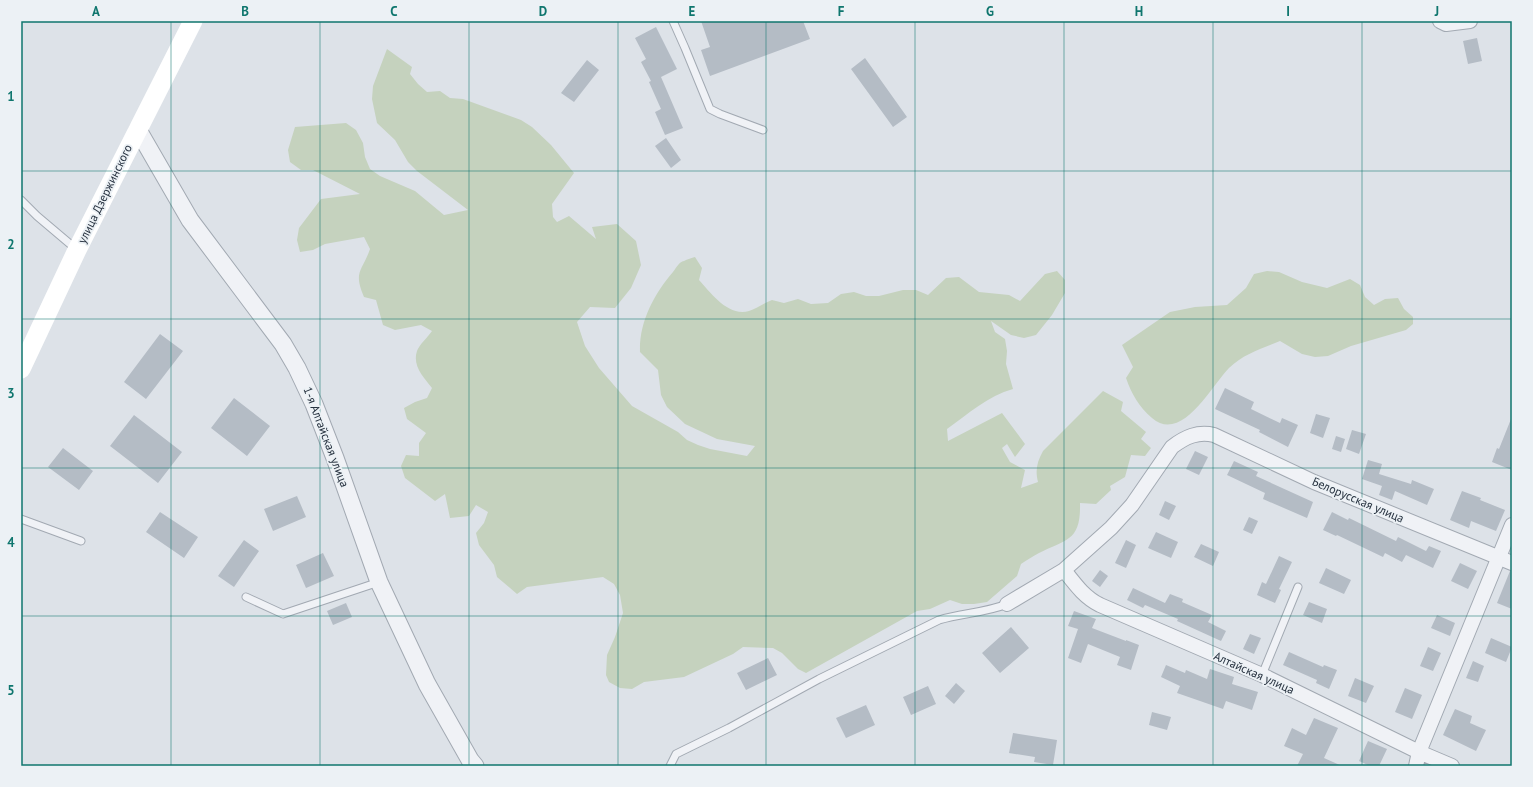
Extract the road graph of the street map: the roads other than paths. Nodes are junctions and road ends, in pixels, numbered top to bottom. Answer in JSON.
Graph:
{"nodes":[{"id":1,"x":193,"y":21,"type":"edge"},
{"id":2,"x":673,"y":21,"type":"edge"},
{"id":3,"x":1440,"y":21,"type":"edge"},
{"id":4,"x":1470,"y":21,"type":"edge"},
{"id":5,"x":138,"y":130,"type":"junction"},
{"id":6,"x":763,"y":130,"type":"dead end"},
{"id":7,"x":21,"y":200,"type":"edge"},
{"id":8,"x":77,"y":250,"type":"junction"},
{"id":9,"x":21,"y":369,"type":"edge"},
{"id":10,"x":21,"y":520,"type":"edge"},
{"id":11,"x":1512,"y":525,"type":"edge"},
{"id":12,"x":81,"y":541,"type":"dead end"},
{"id":13,"x":1498,"y":558,"type":"junction"},
{"id":14,"x":1512,"y":564,"type":"edge"},
{"id":15,"x":1064,"y":570,"type":"junction"},
{"id":16,"x":379,"y":582,"type":"junction"},
{"id":17,"x":1298,"y":587,"type":"dead end"},
{"id":18,"x":246,"y":597,"type":"dead end"},
{"id":19,"x":1007,"y":604,"type":"joint"},
{"id":20,"x":1262,"y":675,"type":"junction"},
{"id":21,"x":1419,"y":752,"type":"junction"},
{"id":22,"x":475,"y":766,"type":"edge"},
{"id":23,"x":670,"y":766,"type":"edge"},
{"id":24,"x":1416,"y":766,"type":"edge"},
{"id":25,"x":1452,"y":766,"type":"edge"}],
"edges":[{"from":1,"to":5,"type":"main road","name":"улица Дзержинского"},
{"from":2,"to":6,"type":"lane"},
{"from":3,"to":4,"type":"street"},
{"from":5,"to":8,"type":"main road","name":"улица Дзержинского"},
{"from":5,"to":16,"type":"street","name":"1-я Алтайская улица"},
{"from":7,"to":8,"type":"lane"},
{"from":8,"to":9,"type":"main road","name":"улица Дзержинского"},
{"from":10,"to":12,"type":"lane"},
{"from":11,"to":13,"type":"street"},
{"from":13,"to":14,"type":"street","name":"Белорусская улица"},
{"from":13,"to":15,"type":"street","name":"Белорусская улица"},
{"from":13,"to":21,"type":"street"},
{"from":15,"to":19,"type":"street"},
{"from":15,"to":20,"type":"street","name":"Алтайская улица"},
{"from":16,"to":18,"type":"lane"},
{"from":16,"to":22,"type":"street","name":"1-я Алтайская улица"},
{"from":17,"to":20,"type":"lane"},
{"from":19,"to":23,"type":"lane"},
{"from":20,"to":21,"type":"street","name":"Алтайская улица"},
{"from":21,"to":24,"type":"street"},
{"from":21,"to":25,"type":"street","name":"Алтайская улица"}]}
